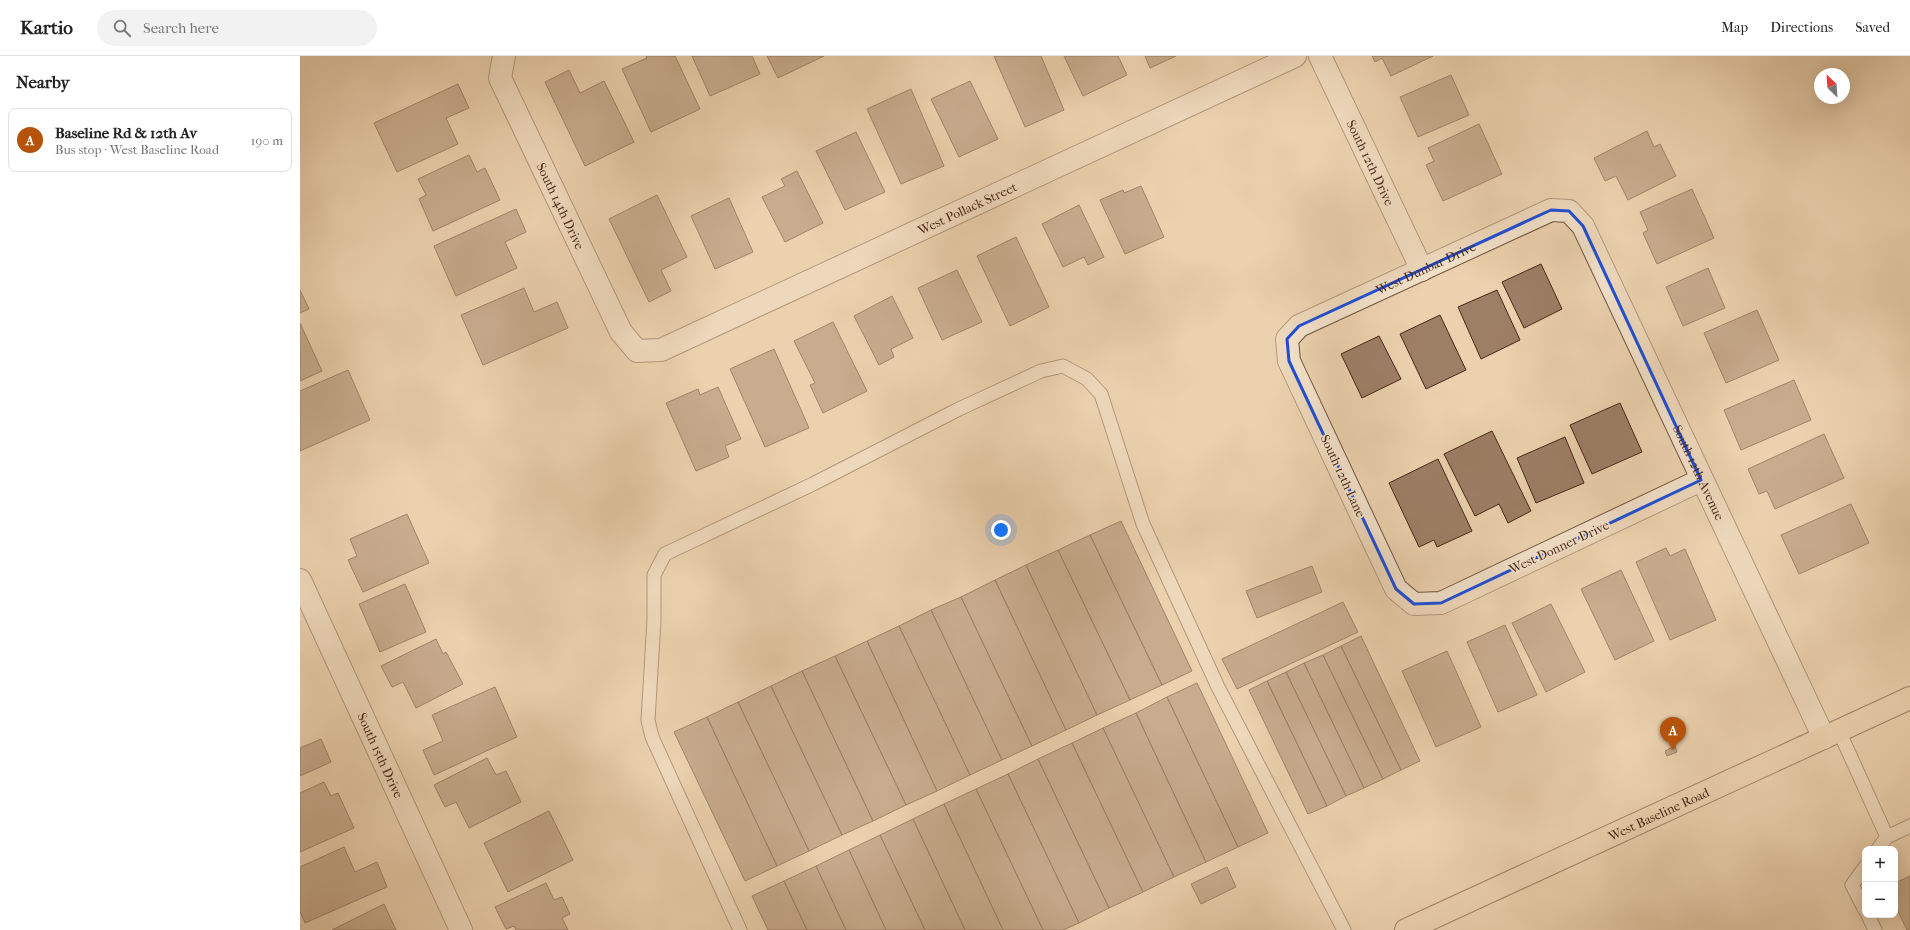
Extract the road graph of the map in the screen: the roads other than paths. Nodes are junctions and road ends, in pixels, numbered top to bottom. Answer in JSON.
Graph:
{"nodes":[{"id":1,"x":504,"y":56,"type":"edge"},
{"id":2,"x":1295,"y":56,"type":"edge"},
{"id":3,"x":1320,"y":56,"type":"edge"},
{"id":4,"x":1569,"y":211,"type":"joint"},
{"id":5,"x":1422,"y":270,"type":"junction"},
{"id":6,"x":1287,"y":339,"type":"joint"},
{"id":7,"x":637,"y":351,"type":"joint"},
{"id":8,"x":1701,"y":480,"type":"junction"},
{"id":9,"x":300,"y":580,"type":"edge"},
{"id":10,"x":1414,"y":604,"type":"joint"},
{"id":11,"x":1910,"y":698,"type":"edge"},
{"id":12,"x":1831,"y":735,"type":"junction"},
{"id":13,"x":1910,"y":826,"type":"edge"},
{"id":14,"x":1888,"y":837,"type":"junction"},
{"id":15,"x":1880,"y":846,"type":"edge"},
{"id":16,"x":1862,"y":871,"type":"edge"},
{"id":17,"x":1862,"y":904,"type":"edge"},
{"id":18,"x":1869,"y":918,"type":"edge"},
{"id":19,"x":462,"y":930,"type":"edge"},
{"id":20,"x":740,"y":930,"type":"edge"},
{"id":21,"x":1344,"y":930,"type":"edge"},
{"id":22,"x":1406,"y":930,"type":"edge"},
{"id":23,"x":1875,"y":930,"type":"edge"}],
"edges":[{"from":1,"to":7,"type":"street","name":"South 14th Drive"},
{"from":2,"to":7,"type":"street","name":"West Pollack Street"},
{"from":3,"to":5,"type":"street","name":"South 12th Drive"},
{"from":4,"to":5,"type":"street","name":"West Dunbar Drive"},
{"from":4,"to":8,"type":"street","name":"South 12th Avenue"},
{"from":5,"to":6,"type":"street","name":"West Dunbar Drive"},
{"from":6,"to":10,"type":"street","name":"South 12th Lane"},
{"from":8,"to":10,"type":"street","name":"West Donner Drive"},
{"from":8,"to":12,"type":"street","name":"South 12th Avenue"},
{"from":9,"to":19,"type":"street","name":"South 15th Drive"},
{"from":11,"to":12,"type":"main road","name":"West Baseline Road"},
{"from":12,"to":14,"type":"lane"},
{"from":12,"to":22,"type":"main road","name":"West Baseline Road"},
{"from":13,"to":14,"type":"lane"},
{"from":14,"to":15,"type":"lane"},
{"from":16,"to":17,"type":"lane"},
{"from":18,"to":23,"type":"lane"},
{"from":20,"to":21,"type":"lane"}]}
